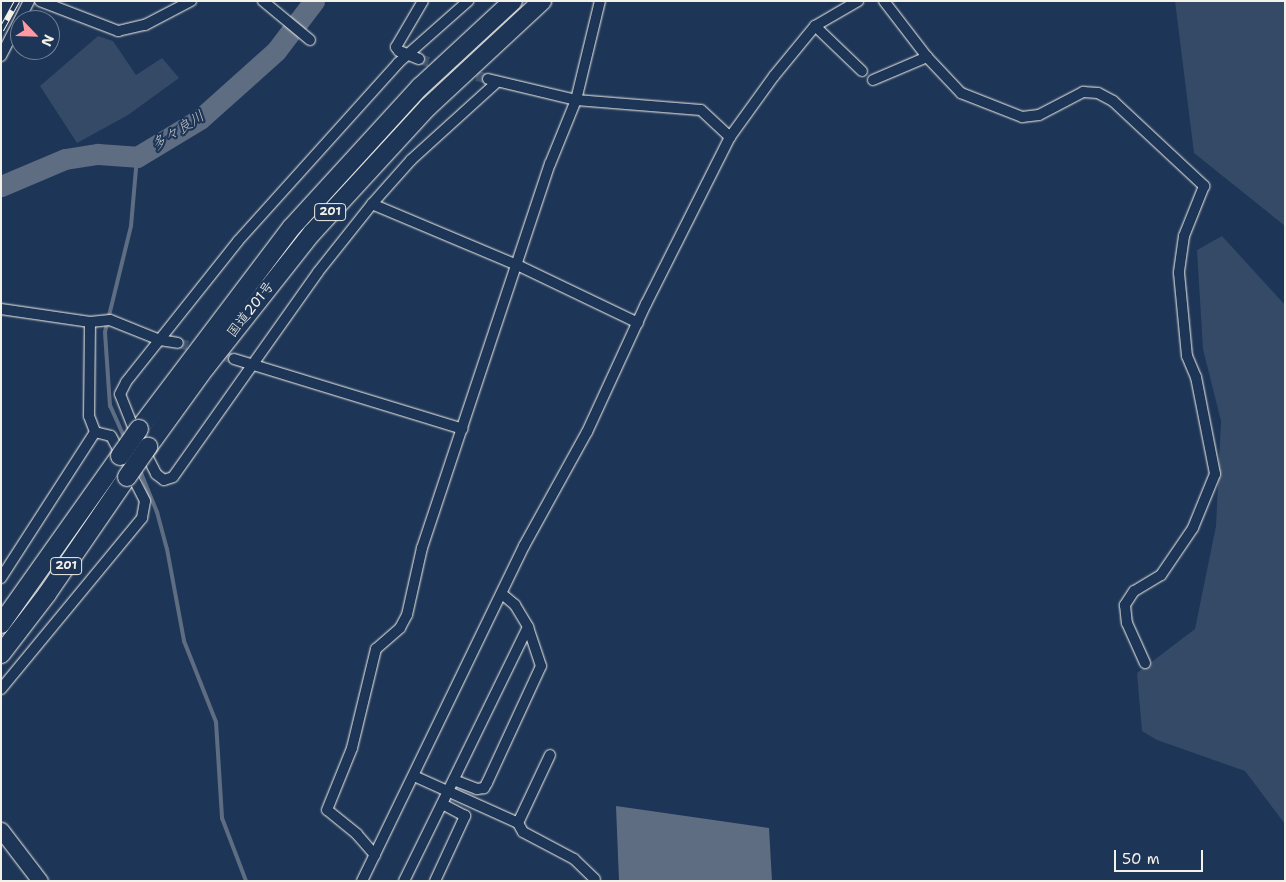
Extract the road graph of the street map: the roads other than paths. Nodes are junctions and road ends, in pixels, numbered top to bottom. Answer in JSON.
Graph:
{"nodes":[{"id":1,"x":29,"y":1,"type":"edge"},
{"id":2,"x":40,"y":1,"type":"edge"},
{"id":3,"x":191,"y":1,"type":"edge"},
{"id":4,"x":263,"y":1,"type":"edge"},
{"id":5,"x":423,"y":1,"type":"edge"},
{"id":6,"x":468,"y":1,"type":"edge"},
{"id":7,"x":513,"y":1,"type":"edge"},
{"id":8,"x":542,"y":1,"type":"edge"},
{"id":9,"x":600,"y":1,"type":"edge"},
{"id":10,"x":858,"y":1,"type":"edge"},
{"id":11,"x":884,"y":1,"type":"edge"},
{"id":12,"x":815,"y":26,"type":"junction"},
{"id":13,"x":310,"y":40,"type":"dead end"},
{"id":14,"x":406,"y":55,"type":"junction"},
{"id":15,"x":1,"y":56,"type":"edge"},
{"id":16,"x":927,"y":57,"type":"junction"},
{"id":17,"x":419,"y":59,"type":"tunnel mouth"},
{"id":18,"x":862,"y":71,"type":"dead end"},
{"id":19,"x":873,"y":80,"type":"dead end"},
{"id":20,"x":576,"y":100,"type":"junction"},
{"id":21,"x":730,"y":137,"type":"junction"},
{"id":22,"x":372,"y":204,"type":"junction"},
{"id":23,"x":516,"y":265,"type":"junction"},
{"id":24,"x":1,"y":309,"type":"edge"},
{"id":25,"x":92,"y":322,"type":"junction"},
{"id":26,"x":638,"y":322,"type":"junction"},
{"id":27,"x":160,"y":340,"type":"junction"},
{"id":28,"x":178,"y":343,"type":"tunnel mouth"},
{"id":29,"x":234,"y":359,"type":"tunnel mouth"},
{"id":30,"x":252,"y":367,"type":"junction"},
{"id":31,"x":463,"y":429,"type":"junction"},
{"id":32,"x":95,"y":432,"type":"junction"},
{"id":33,"x":1,"y":578,"type":"edge"},
{"id":34,"x":502,"y":594,"type":"junction"},
{"id":35,"x":1,"y":624,"type":"edge"},
{"id":36,"x":528,"y":627,"type":"junction"},
{"id":37,"x":1,"y":654,"type":"edge"},
{"id":38,"x":1146,"y":663,"type":"dead end"},
{"id":39,"x":1,"y":689,"type":"edge"},
{"id":40,"x":550,"y":755,"type":"dead end"},
{"id":41,"x":414,"y":776,"type":"junction"},
{"id":42,"x":454,"y":780,"type":"junction"},
{"id":43,"x":448,"y":791,"type":"junction"},
{"id":44,"x":442,"y":804,"type":"junction"},
{"id":45,"x":518,"y":823,"type":"junction"},
{"id":46,"x":1,"y":830,"type":"edge"},
{"id":47,"x":375,"y":855,"type":"junction"},
{"id":48,"x":595,"y":879,"type":"dead end"},
{"id":49,"x":40,"y":881,"type":"edge"},
{"id":50,"x":362,"y":881,"type":"edge"},
{"id":51,"x":404,"y":881,"type":"edge"},
{"id":52,"x":435,"y":881,"type":"edge"}],
"edges":[{"from":1,"to":15,"type":"street"},
{"from":2,"to":3,"type":"street"},
{"from":4,"to":13,"type":"street"},
{"from":5,"to":14,"type":"street"},
{"from":6,"to":14,"type":"street"},
{"from":7,"to":35,"type":"highway","name":"国道201号","number":"201","bridge":true},
{"from":8,"to":37,"type":"highway","name":"国道201号","number":"201","bridge":true},
{"from":9,"to":20,"type":"street"},
{"from":10,"to":12,"type":"street"},
{"from":11,"to":16,"type":"street"},
{"from":12,"to":18,"type":"street"},
{"from":12,"to":21,"type":"street"},
{"from":14,"to":17,"type":"street"},
{"from":14,"to":27,"type":"street"},
{"from":16,"to":19,"type":"street"},
{"from":16,"to":38,"type":"street"},
{"from":20,"to":21,"type":"street"},
{"from":20,"to":22,"type":"street"},
{"from":20,"to":23,"type":"street"},
{"from":21,"to":26,"type":"street"},
{"from":22,"to":23,"type":"street"},
{"from":22,"to":30,"type":"street"},
{"from":23,"to":26,"type":"street"},
{"from":23,"to":31,"type":"street"},
{"from":24,"to":25,"type":"street"},
{"from":25,"to":27,"type":"street"},
{"from":25,"to":32,"type":"street"},
{"from":26,"to":34,"type":"street"},
{"from":27,"to":28,"type":"street"},
{"from":27,"to":30,"type":"street"},
{"from":29,"to":30,"type":"street"},
{"from":30,"to":31,"type":"street"},
{"from":31,"to":47,"type":"street"},
{"from":32,"to":33,"type":"street"},
{"from":32,"to":39,"type":"street"},
{"from":34,"to":36,"type":"street"},
{"from":34,"to":41,"type":"street"},
{"from":36,"to":42,"type":"street"},
{"from":36,"to":42,"type":"street"},
{"from":40,"to":45,"type":"street"},
{"from":41,"to":43,"type":"street"},
{"from":41,"to":47,"type":"street"},
{"from":42,"to":43,"type":"street"},
{"from":43,"to":44,"type":"street"},
{"from":43,"to":45,"type":"street"},
{"from":44,"to":51,"type":"street"},
{"from":44,"to":52,"type":"street"},
{"from":45,"to":48,"type":"street"},
{"from":46,"to":49,"type":"main road"},
{"from":47,"to":50,"type":"street"}]}
